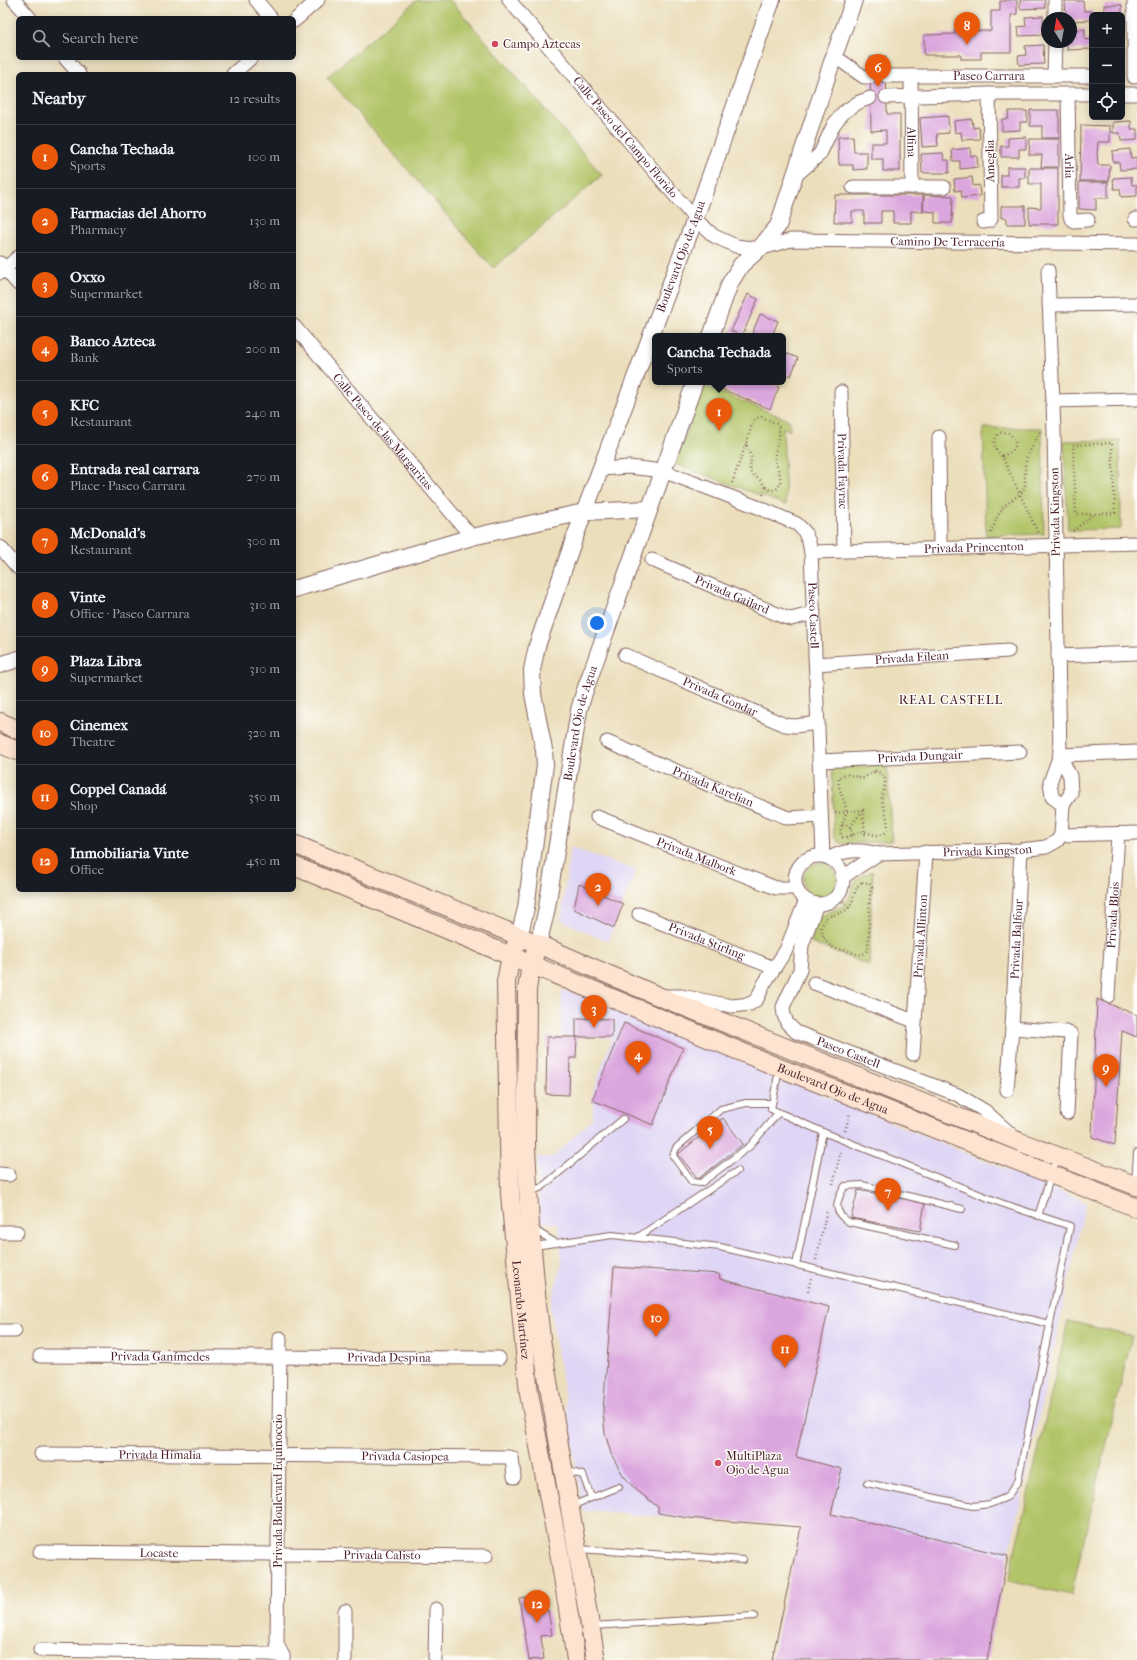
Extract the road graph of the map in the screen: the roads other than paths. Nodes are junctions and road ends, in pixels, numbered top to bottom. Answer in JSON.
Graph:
{"nodes":[{"id":1,"x":14,"y":0,"type":"edge"},
{"id":2,"x":256,"y":0,"type":"edge"},
{"id":3,"x":318,"y":0,"type":"edge"},
{"id":4,"x":508,"y":0,"type":"edge"},
{"id":5,"x":772,"y":0,"type":"edge"},
{"id":6,"x":854,"y":0,"type":"edge"},
{"id":7,"x":1055,"y":0,"type":"edge"},
{"id":8,"x":1134,"y":0,"type":"edge"},
{"id":9,"x":1055,"y":12,"type":"edge"},
{"id":10,"x":28,"y":16,"type":"edge"},
{"id":11,"x":270,"y":16,"type":"edge"},
{"id":12,"x":296,"y":19,"type":"edge"},
{"id":13,"x":1055,"y":48,"type":"edge"},
{"id":14,"x":834,"y":56,"type":"junction"},
{"id":15,"x":67,"y":60,"type":"edge"},
{"id":16,"x":249,"y":60,"type":"edge"},
{"id":17,"x":77,"y":72,"type":"edge"},
{"id":18,"x":235,"y":72,"type":"edge"},
{"id":19,"x":886,"y":76,"type":"dead end"},
{"id":20,"x":911,"y":76,"type":"junction"},
{"id":21,"x":1054,"y":76,"type":"junction"},
{"id":22,"x":1089,"y":76,"type":"edge"},
{"id":23,"x":1131,"y":77,"type":"edge"},
{"id":24,"x":989,"y":94,"type":"junction"},
{"id":25,"x":1089,"y":94,"type":"edge"},
{"id":26,"x":1125,"y":94,"type":"edge"},
{"id":27,"x":1137,"y":94,"type":"edge"},
{"id":28,"x":1068,"y":95,"type":"junction"},
{"id":29,"x":911,"y":96,"type":"junction"},
{"id":30,"x":886,"y":97,"type":"dead end"},
{"id":31,"x":795,"y":176,"type":"junction"},
{"id":32,"x":853,"y":187,"type":"dead end"},
{"id":33,"x":912,"y":187,"type":"junction"},
{"id":34,"x":944,"y":187,"type":"dead end"},
{"id":35,"x":695,"y":219,"type":"junction"},
{"id":36,"x":1088,"y":220,"type":"dead end"},
{"id":37,"x":983,"y":222,"type":"dead end"},
{"id":38,"x":1137,"y":244,"type":"edge"},
{"id":39,"x":759,"y":249,"type":"junction"},
{"id":40,"x":16,"y":258,"type":"edge"},
{"id":41,"x":2,"y":268,"type":"edge"},
{"id":42,"x":1048,"y":270,"type":"dead end"},
{"id":43,"x":16,"y":282,"type":"edge"},
{"id":44,"x":1137,"y":304,"type":"edge"},
{"id":45,"x":1049,"y":305,"type":"junction"},
{"id":46,"x":296,"y":328,"type":"edge"},
{"id":47,"x":652,"y":333,"type":"edge"},
{"id":48,"x":652,"y":333,"type":"edge"},
{"id":49,"x":712,"y":333,"type":"edge"},
{"id":50,"x":694,"y":385,"type":"edge"},
{"id":51,"x":841,"y":392,"type":"dead end"},
{"id":52,"x":1137,"y":399,"type":"edge"},
{"id":53,"x":1052,"y":401,"type":"junction"},
{"id":54,"x":939,"y":437,"type":"dead end"},
{"id":55,"x":601,"y":469,"type":"junction"},
{"id":56,"x":663,"y":470,"type":"junction"},
{"id":57,"x":649,"y":509,"type":"junction"},
{"id":58,"x":584,"y":512,"type":"junction"},
{"id":59,"x":472,"y":537,"type":"junction"},
{"id":60,"x":1137,"y":543,"type":"edge"},
{"id":61,"x":1050,"y":546,"type":"junction"},
{"id":62,"x":0,"y":547,"type":"edge"},
{"id":63,"x":940,"y":547,"type":"junction"},
{"id":64,"x":844,"y":550,"type":"junction"},
{"id":65,"x":811,"y":552,"type":"junction"},
{"id":66,"x":652,"y":560,"type":"dead end"},
{"id":67,"x":16,"y":566,"type":"edge"},
{"id":68,"x":296,"y":589,"type":"edge"},
{"id":69,"x":814,"y":613,"type":"junction"},
{"id":70,"x":1008,"y":651,"type":"dead end"},
{"id":71,"x":1137,"y":653,"type":"edge"},
{"id":72,"x":625,"y":655,"type":"dead end"},
{"id":73,"x":1058,"y":656,"type":"junction"},
{"id":74,"x":16,"y":661,"type":"edge"},
{"id":75,"x":816,"y":664,"type":"junction"},
{"id":76,"x":0,"y":665,"type":"edge"},
{"id":77,"x":0,"y":722,"type":"edge"},
{"id":78,"x":818,"y":723,"type":"junction"},
{"id":79,"x":16,"y":729,"type":"edge"},
{"id":80,"x":607,"y":742,"type":"dead end"},
{"id":81,"x":0,"y":744,"type":"edge"},
{"id":82,"x":16,"y":750,"type":"edge"},
{"id":83,"x":1020,"y":752,"type":"dead end"},
{"id":84,"x":1137,"y":752,"type":"edge"},
{"id":85,"x":1060,"y":755,"type":"junction"},
{"id":86,"x":819,"y":761,"type":"junction"},
{"id":87,"x":1063,"y":805,"type":"junction"},
{"id":88,"x":821,"y":816,"type":"junction"},
{"id":89,"x":598,"y":818,"type":"dead end"},
{"id":90,"x":1137,"y":833,"type":"edge"},
{"id":91,"x":1118,"y":834,"type":"junction"},
{"id":92,"x":1061,"y":835,"type":"junction"},
{"id":93,"x":296,"y":845,"type":"edge"},
{"id":94,"x":1021,"y":850,"type":"junction"},
{"id":95,"x":872,"y":852,"type":"junction"},
{"id":96,"x":926,"y":852,"type":"junction"},
{"id":97,"x":826,"y":857,"type":"junction"},
{"id":98,"x":296,"y":867,"type":"edge"},
{"id":99,"x":843,"y":877,"type":"junction"},
{"id":100,"x":796,"y":888,"type":"junction"},
{"id":101,"x":812,"y":902,"type":"junction"},
{"id":102,"x":639,"y":914,"type":"dead end"},
{"id":103,"x":519,"y":937,"type":"junction"},
{"id":104,"x":538,"y":944,"type":"junction"},
{"id":105,"x":511,"y":956,"type":"junction"},
{"id":106,"x":532,"y":964,"type":"junction"},
{"id":107,"x":774,"y":968,"type":"junction"},
{"id":108,"x":814,"y":983,"type":"dead end"},
{"id":109,"x":658,"y":996,"type":"junction"},
{"id":110,"x":1108,"y":996,"type":"dead end"},
{"id":111,"x":914,"y":1020,"type":"junction"},
{"id":112,"x":1012,"y":1028,"type":"junction"},
{"id":113,"x":913,"y":1054,"type":"dead end"},
{"id":114,"x":780,"y":1068,"type":"junction"},
{"id":115,"x":1007,"y":1090,"type":"dead end"},
{"id":116,"x":772,"y":1103,"type":"junction"},
{"id":117,"x":778,"y":1113,"type":"junction"},
{"id":118,"x":1068,"y":1113,"type":"dead end"},
{"id":119,"x":623,"y":1120,"type":"dead end"},
{"id":120,"x":823,"y":1132,"type":"junction"},
{"id":121,"x":1020,"y":1142,"type":"junction"},
{"id":122,"x":1137,"y":1153,"type":"edge"},
{"id":123,"x":1057,"y":1156,"type":"junction"},
{"id":124,"x":737,"y":1171,"type":"dead end"},
{"id":125,"x":1052,"y":1174,"type":"junction"},
{"id":126,"x":1136,"y":1185,"type":"edge"},
{"id":127,"x":529,"y":1193,"type":"junction"},
{"id":128,"x":1137,"y":1208,"type":"edge"},
{"id":129,"x":962,"y":1209,"type":"dead end"},
{"id":130,"x":1038,"y":1216,"type":"junction"},
{"id":131,"x":512,"y":1219,"type":"junction"},
{"id":132,"x":530,"y":1227,"type":"junction"},
{"id":133,"x":0,"y":1232,"type":"edge"},
{"id":134,"x":17,"y":1232,"type":"dead end"},
{"id":135,"x":638,"y":1237,"type":"junction"},
{"id":136,"x":556,"y":1243,"type":"junction"},
{"id":137,"x":955,"y":1245,"type":"dead end"},
{"id":138,"x":532,"y":1246,"type":"junction"},
{"id":139,"x":796,"y":1264,"type":"junction"},
{"id":140,"x":517,"y":1270,"type":"junction"},
{"id":141,"x":1050,"y":1324,"type":"junction"},
{"id":142,"x":0,"y":1330,"type":"edge"},
{"id":143,"x":15,"y":1330,"type":"dead end"},
{"id":144,"x":280,"y":1338,"type":"dead end"},
{"id":145,"x":40,"y":1356,"type":"dead end"},
{"id":146,"x":280,"y":1358,"type":"junction"},
{"id":147,"x":499,"y":1358,"type":"dead end"},
{"id":148,"x":41,"y":1454,"type":"dead end"},
{"id":149,"x":278,"y":1455,"type":"junction"},
{"id":150,"x":563,"y":1470,"type":"junction"},
{"id":151,"x":514,"y":1478,"type":"dead end"},
{"id":152,"x":867,"y":1483,"type":"dead end"},
{"id":153,"x":619,"y":1487,"type":"dead end"},
{"id":154,"x":590,"y":1497,"type":"junction"},
{"id":155,"x":569,"y":1506,"type":"junction"},
{"id":156,"x":576,"y":1549,"type":"junction"},
{"id":157,"x":40,"y":1552,"type":"dead end"},
{"id":158,"x":558,"y":1552,"type":"junction"},
{"id":159,"x":278,"y":1554,"type":"junction"},
{"id":160,"x":486,"y":1556,"type":"dead end"},
{"id":161,"x":742,"y":1560,"type":"dead end"},
{"id":162,"x":436,"y":1609,"type":"dead end"},
{"id":163,"x":346,"y":1611,"type":"dead end"},
{"id":164,"x":754,"y":1616,"type":"dead end"},
{"id":165,"x":590,"y":1626,"type":"junction"},
{"id":166,"x":40,"y":1650,"type":"dead end"},
{"id":167,"x":272,"y":1653,"type":"edge"},
{"id":168,"x":283,"y":1658,"type":"edge"},
{"id":169,"x":345,"y":1660,"type":"edge"},
{"id":170,"x":435,"y":1660,"type":"edge"},
{"id":171,"x":576,"y":1660,"type":"edge"},
{"id":172,"x":596,"y":1660,"type":"edge"}],
"edges":[{"from":1,"to":10,"type":"street"},
{"from":2,"to":11,"type":"street"},
{"from":3,"to":12,"type":"street"},
{"from":4,"to":35,"type":"street","name":"Calle Paseo del Campo Florido"},
{"from":5,"to":35,"type":"street","name":"Boulevard Ojo de Agua"},
{"from":6,"to":14,"type":"street"},
{"from":7,"to":9,"type":"street"},
{"from":8,"to":23,"type":"street"},
{"from":13,"to":21,"type":"street"},
{"from":14,"to":31,"type":"street"},
{"from":14,"to":31,"type":"street"},
{"from":15,"to":17,"type":"street"},
{"from":16,"to":18,"type":"street"},
{"from":19,"to":20,"type":"street","name":"Paseo Carrara"},
{"from":20,"to":21,"type":"street","name":"Paseo Carrara"},
{"from":20,"to":29,"type":"street","name":"Alfina"},
{"from":21,"to":22,"type":"street","name":"Paseo Carrara"},
{"from":24,"to":28,"type":"street","name":"Paseo Carrara"},
{"from":24,"to":29,"type":"street","name":"Paseo Carrara"},
{"from":24,"to":37,"type":"street","name":"Ameglia"},
{"from":25,"to":28,"type":"street","name":"Paseo Carrara"},
{"from":26,"to":27,"type":"street"},
{"from":28,"to":36,"type":"street","name":"Arlia"},
{"from":29,"to":30,"type":"street","name":"Paseo Carrara"},
{"from":29,"to":33,"type":"street","name":"Alfina"},
{"from":31,"to":39,"type":"street"},
{"from":32,"to":33,"type":"street"},
{"from":33,"to":34,"type":"street"},
{"from":35,"to":39,"type":"street","name":"Calle Paseo del Campo Florido"},
{"from":35,"to":47,"type":"street","name":"Boulevard Ojo de Agua"},
{"from":38,"to":39,"type":"street","name":"Camino De Terracería"},
{"from":39,"to":49,"type":"street"},
{"from":40,"to":41,"type":"street"},
{"from":41,"to":43,"type":"street"},
{"from":42,"to":45,"type":"street","name":"Privada Kingston"},
{"from":44,"to":45,"type":"street"},
{"from":45,"to":53,"type":"street","name":"Privada Kingston"},
{"from":46,"to":59,"type":"street","name":"Calle Paseo de las Margaritas"},
{"from":48,"to":55,"type":"street","name":"Boulevard Ojo de Agua"},
{"from":50,"to":56,"type":"street","name":"Boulevard Ojo de Agua"},
{"from":51,"to":64,"type":"street","name":"Privada Fayrac"},
{"from":52,"to":53,"type":"street"},
{"from":53,"to":61,"type":"street","name":"Privada Kingston"},
{"from":54,"to":63,"type":"street"},
{"from":55,"to":56,"type":"street","name":"Paseo Castell"},
{"from":55,"to":58,"type":"street","name":"Boulevard Ojo de Agua"},
{"from":56,"to":57,"type":"street","name":"Boulevard Ojo de Agua"},
{"from":56,"to":65,"type":"street","name":"Paseo Castell"},
{"from":57,"to":58,"type":"street"},
{"from":57,"to":104,"type":"street","name":"Boulevard Ojo de Agua"},
{"from":58,"to":59,"type":"street"},
{"from":58,"to":103,"type":"street","name":"Boulevard Ojo de Agua"},
{"from":59,"to":68,"type":"street"},
{"from":60,"to":61,"type":"street","name":"Privada Princenton"},
{"from":61,"to":63,"type":"street","name":"Privada Princenton"},
{"from":61,"to":73,"type":"street","name":"Privada Kingston"},
{"from":62,"to":67,"type":"street"},
{"from":63,"to":64,"type":"street","name":"Privada Princenton"},
{"from":64,"to":65,"type":"street","name":"Privada Princenton"},
{"from":65,"to":69,"type":"street","name":"Paseo Castell"},
{"from":66,"to":69,"type":"street","name":"Privada Gailard"},
{"from":69,"to":75,"type":"street","name":"Paseo Castell"},
{"from":70,"to":75,"type":"street","name":"Privada Eilean"},
{"from":71,"to":73,"type":"street"},
{"from":72,"to":78,"type":"street","name":"Privada Gondar"},
{"from":73,"to":85,"type":"street","name":"Privada Kingston"},
{"from":74,"to":76,"type":"street"},
{"from":75,"to":78,"type":"street","name":"Paseo Castell"},
{"from":77,"to":79,"type":"main road"},
{"from":78,"to":86,"type":"street","name":"Paseo Castell"},
{"from":80,"to":88,"type":"street","name":"Privada Karelian"},
{"from":81,"to":82,"type":"main road"},
{"from":83,"to":86,"type":"street","name":"Privada Dungair"},
{"from":84,"to":85,"type":"street"},
{"from":85,"to":87,"type":"street","name":"Privada Kingston"},
{"from":85,"to":87,"type":"street","name":"Privada Kingston"},
{"from":86,"to":88,"type":"street","name":"Paseo Castell"},
{"from":87,"to":92,"type":"street","name":"Privada Kingston"},
{"from":88,"to":97,"type":"street","name":"Paseo Castell"},
{"from":89,"to":100,"type":"street","name":"Privada Malbork"},
{"from":90,"to":91,"type":"street"},
{"from":91,"to":92,"type":"street"},
{"from":91,"to":110,"type":"street","name":"Privada Blois"},
{"from":92,"to":94,"type":"street","name":"Privada Kingston"},
{"from":93,"to":103,"type":"main road","name":"Boulevard Ojo de Agua"},
{"from":94,"to":96,"type":"street","name":"Privada Kingston"},
{"from":94,"to":112,"type":"street","name":"Privada Balfour"},
{"from":95,"to":96,"type":"street","name":"Privada Kingston"},
{"from":95,"to":97,"type":"street","name":"Privada Kingston"},
{"from":95,"to":99,"type":"street"},
{"from":96,"to":111,"type":"street","name":"Privada Allinton"},
{"from":97,"to":99,"type":"street"},
{"from":97,"to":100,"type":"street"},
{"from":98,"to":105,"type":"main road","name":"Boulevard Ojo de Agua"},
{"from":99,"to":101,"type":"street"},
{"from":100,"to":101,"type":"street"},
{"from":101,"to":107,"type":"street"},
{"from":101,"to":121,"type":"street","name":"Paseo Castell"},
{"from":102,"to":107,"type":"street","name":"Privada Stirling"},
{"from":103,"to":104,"type":"main road","name":"Boulevard Ojo de Agua"},
{"from":103,"to":105,"type":"main road","name":"Boulevard Ojo de Agua"},
{"from":104,"to":106,"type":"main road","name":"Boulevard Ojo de Agua"},
{"from":104,"to":109,"type":"main road","name":"Boulevard Ojo de Agua"},
{"from":105,"to":106,"type":"main road","name":"Boulevard Ojo de Agua"},
{"from":105,"to":131,"type":"main road","name":"Leonardo Martínez"},
{"from":106,"to":114,"type":"main road","name":"Boulevard Ojo de Agua"},
{"from":106,"to":127,"type":"main road","name":"Leonardo Martínez"},
{"from":107,"to":109,"type":"street"},
{"from":108,"to":111,"type":"street"},
{"from":109,"to":121,"type":"main road","name":"Boulevard Ojo de Agua"},
{"from":111,"to":113,"type":"street","name":"Privada Allinton"},
{"from":112,"to":115,"type":"street","name":"Privada Balfour"},
{"from":112,"to":118,"type":"street"},
{"from":114,"to":116,"type":"lane"},
{"from":114,"to":125,"type":"main road","name":"Boulevard Ojo de Agua"},
{"from":116,"to":117,"type":"lane"},
{"from":116,"to":117,"type":"lane"},
{"from":117,"to":120,"type":"lane"},
{"from":119,"to":127,"type":"lane"},
{"from":120,"to":130,"type":"lane"},
{"from":120,"to":139,"type":"lane"},
{"from":121,"to":123,"type":"main road","name":"Boulevard Ojo de Agua"},
{"from":122,"to":126,"type":"lane"},
{"from":123,"to":125,"type":"lane"},
{"from":123,"to":126,"type":"main road","name":"Boulevard Ojo de Agua"},
{"from":124,"to":135,"type":"lane"},
{"from":125,"to":128,"type":"main road","name":"Boulevard Ojo de Agua"},
{"from":125,"to":130,"type":"lane"},
{"from":127,"to":132,"type":"main road","name":"Leonardo Martínez"},
{"from":129,"to":137,"type":"lane"},
{"from":130,"to":141,"type":"lane"},
{"from":131,"to":138,"type":"main road"},
{"from":131,"to":140,"type":"main road","name":"Leonardo Martínez"},
{"from":132,"to":136,"type":"lane"},
{"from":132,"to":138,"type":"main road","name":"Leonardo Martínez"},
{"from":133,"to":134,"type":"street"},
{"from":135,"to":136,"type":"lane"},
{"from":135,"to":139,"type":"lane"},
{"from":136,"to":138,"type":"lane"},
{"from":138,"to":140,"type":"main road"},
{"from":138,"to":150,"type":"main road","name":"Leonardo Martínez"},
{"from":139,"to":141,"type":"lane"},
{"from":140,"to":158,"type":"main road","name":"Leonardo Martínez"},
{"from":141,"to":152,"type":"lane"},
{"from":142,"to":143,"type":"street"},
{"from":144,"to":146,"type":"street","name":"Privada Boulevard Equinoccio"},
{"from":145,"to":146,"type":"street","name":"Privada Ganímedes"},
{"from":146,"to":147,"type":"street","name":"Privada Despina"},
{"from":146,"to":149,"type":"street","name":"Privada Boulevard Equinoccio"},
{"from":148,"to":149,"type":"street","name":"Privada Himalia"},
{"from":149,"to":151,"type":"street","name":"Privada Casiopea"},
{"from":149,"to":159,"type":"street","name":"Privada Boulevard Equinoccio"},
{"from":150,"to":154,"type":"lane"},
{"from":150,"to":155,"type":"main road","name":"Leonardo Martínez"},
{"from":153,"to":154,"type":"lane"},
{"from":154,"to":155,"type":"lane"},
{"from":155,"to":156,"type":"main road","name":"Leonardo Martínez"},
{"from":156,"to":158,"type":"main road"},
{"from":156,"to":161,"type":"lane"},
{"from":156,"to":165,"type":"main road","name":"Leonardo Martínez"},
{"from":157,"to":159,"type":"street","name":"Locaste"},
{"from":158,"to":171,"type":"main road","name":"Leonardo Martínez"},
{"from":159,"to":160,"type":"street","name":"Privada Calisto"},
{"from":159,"to":167,"type":"street","name":"Privada Boulevard Equinoccio"},
{"from":162,"to":170,"type":"street"},
{"from":163,"to":169,"type":"street"},
{"from":164,"to":165,"type":"lane"},
{"from":165,"to":172,"type":"main road","name":"Leonardo Martínez"},
{"from":166,"to":167,"type":"street"},
{"from":167,"to":168,"type":"street"}]}
